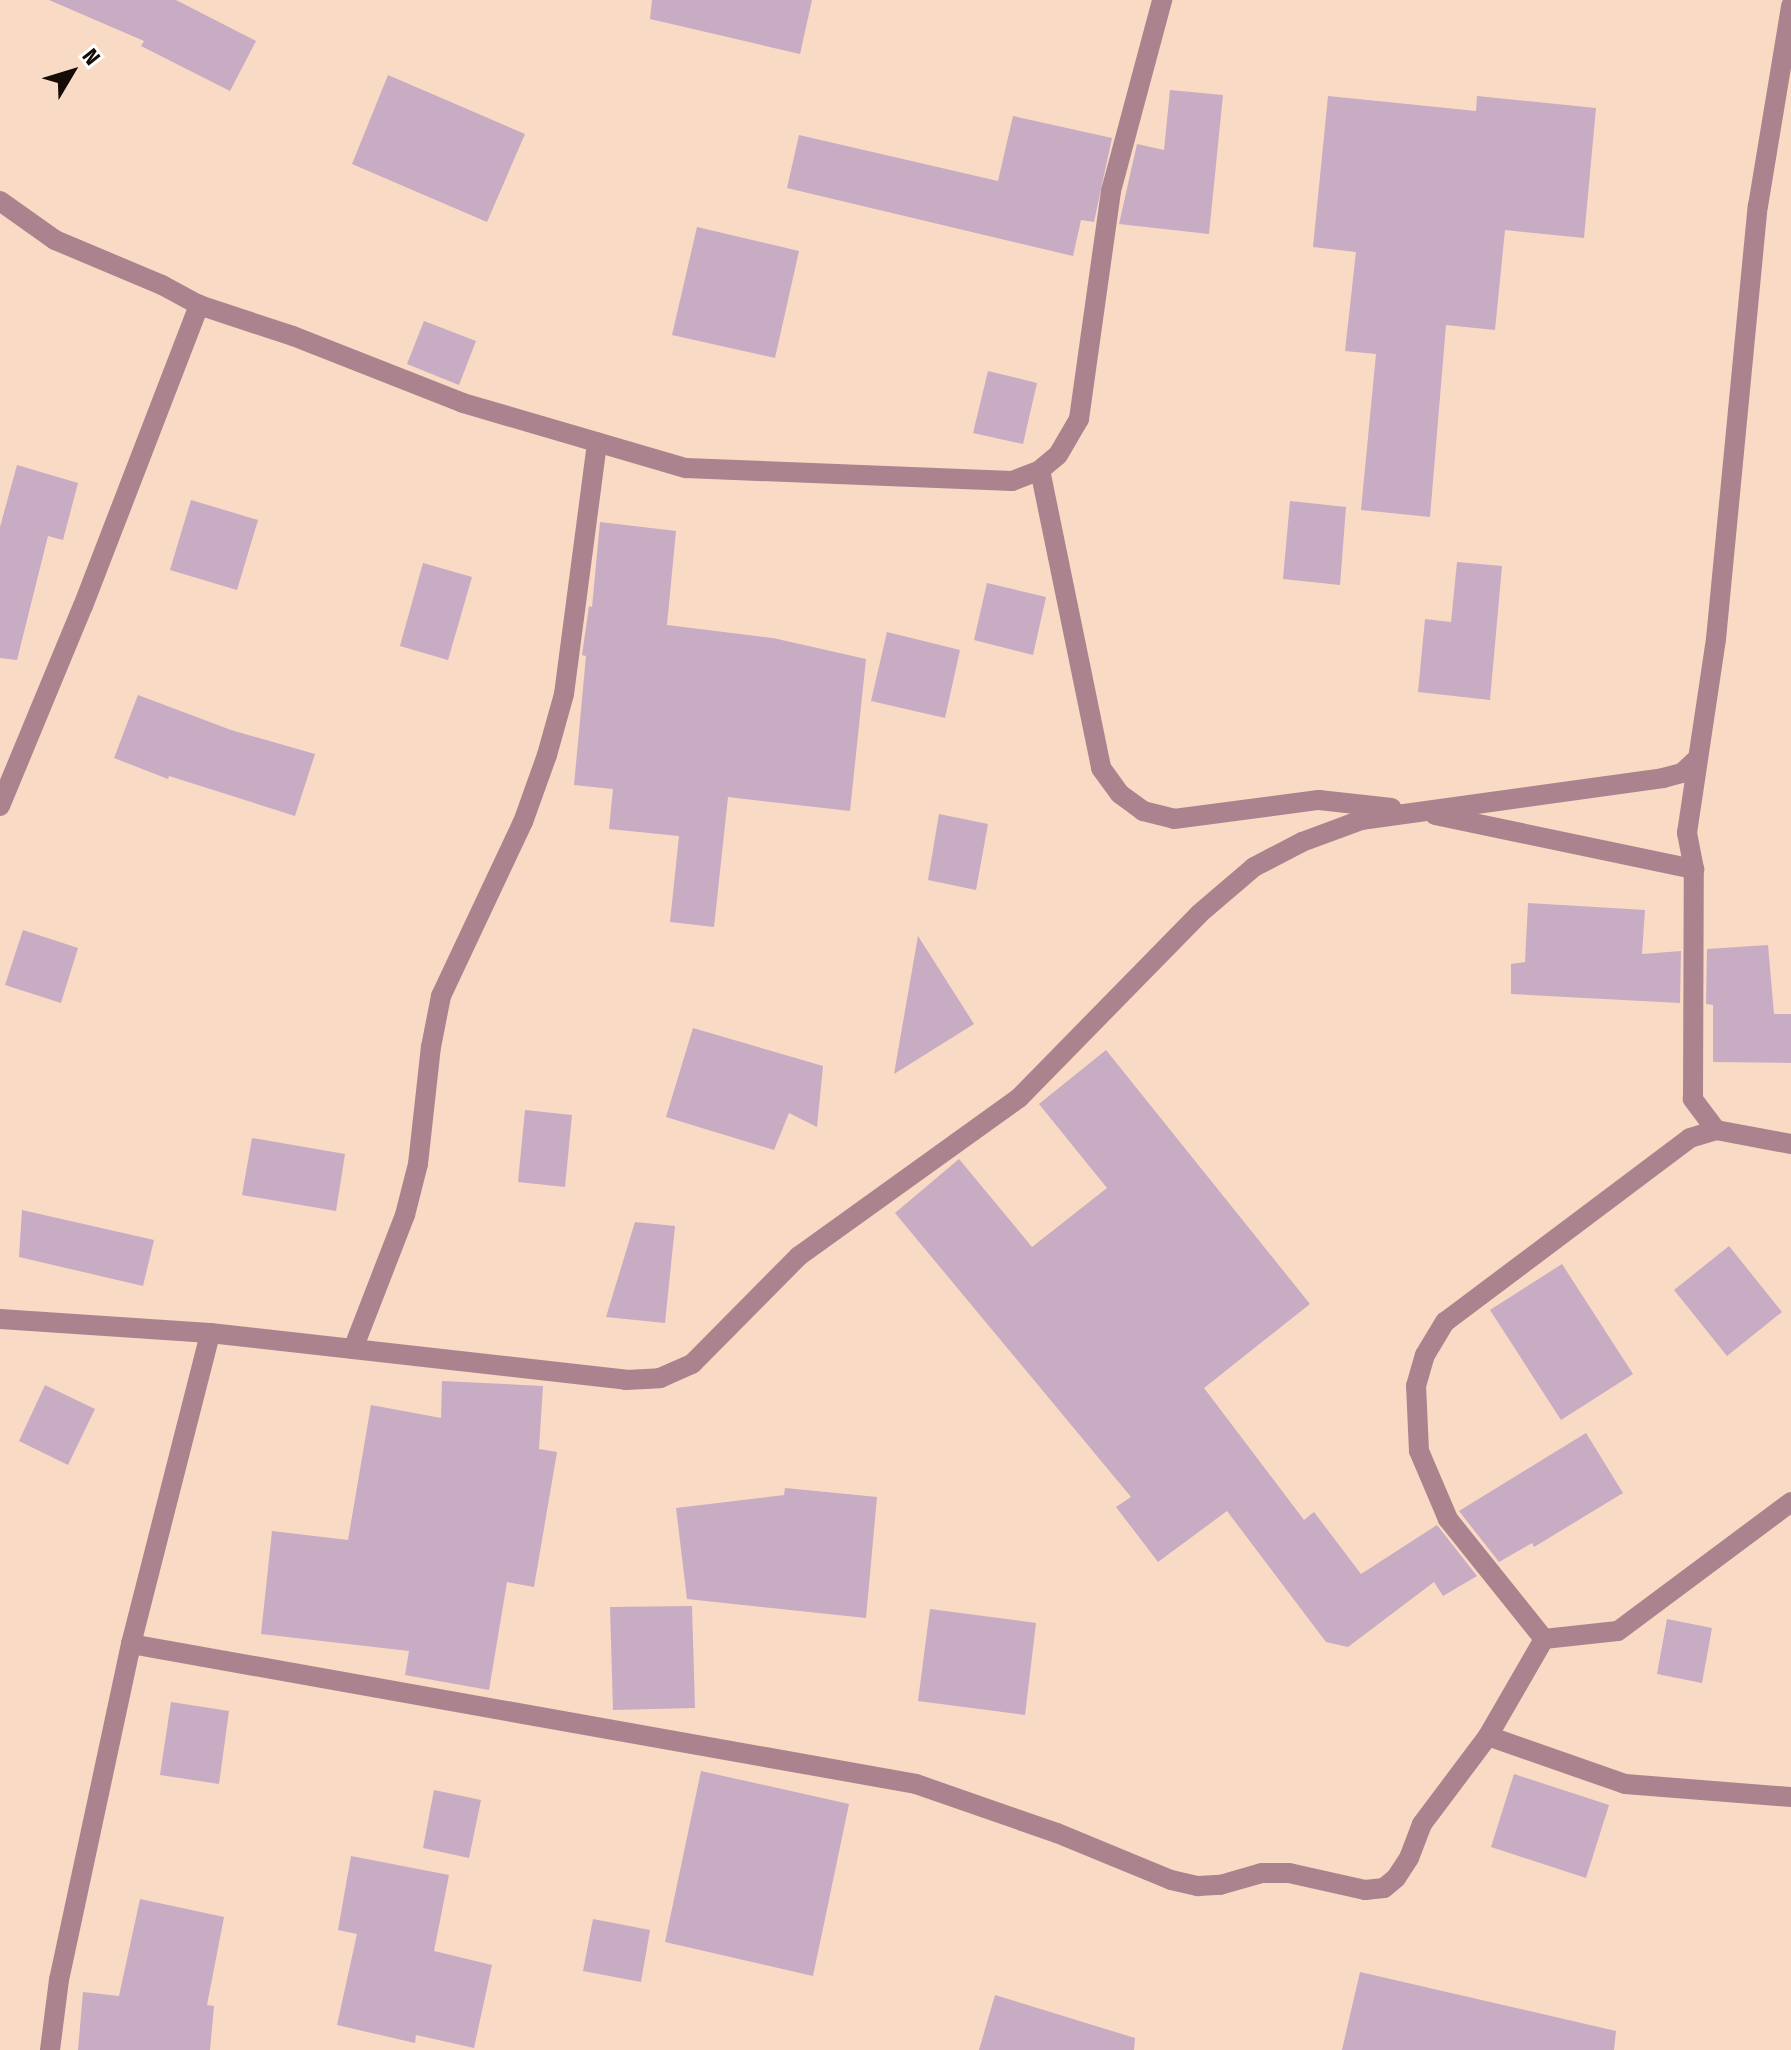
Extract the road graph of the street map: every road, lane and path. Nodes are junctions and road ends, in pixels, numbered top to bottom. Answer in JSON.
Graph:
{"nodes":[{"id":1,"x":1162,"y":0,"type":"edge"},
{"id":2,"x":1791,"y":6,"type":"edge"},
{"id":3,"x":0,"y":201,"type":"edge"},
{"id":4,"x":199,"y":305,"type":"junction"},
{"id":5,"x":597,"y":442,"type":"junction"},
{"id":6,"x":1040,"y":470,"type":"junction"},
{"id":7,"x":1696,"y":760,"type":"junction"},
{"id":8,"x":0,"y":806,"type":"edge"},
{"id":9,"x":1419,"y":811,"type":"junction"},
{"id":10,"x":1694,"y":869,"type":"junction"},
{"id":11,"x":1716,"y":1130,"type":"junction"},
{"id":12,"x":1791,"y":1144,"type":"edge"},
{"id":13,"x":0,"y":1319,"type":"edge"},
{"id":14,"x":210,"y":1333,"type":"junction"},
{"id":15,"x":353,"y":1349,"type":"junction"},
{"id":16,"x":1791,"y":1502,"type":"edge"},
{"id":17,"x":1544,"y":1639,"type":"junction"},
{"id":18,"x":131,"y":1644,"type":"junction"},
{"id":19,"x":1488,"y":1736,"type":"junction"},
{"id":20,"x":1791,"y":1797,"type":"edge"},
{"id":21,"x":50,"y":2050,"type":"edge"}],
"edges":[{"from":1,"to":6,"type":"street"},
{"from":2,"to":7,"type":"street"},
{"from":3,"to":4,"type":"street"},
{"from":4,"to":5,"type":"street"},
{"from":4,"to":8,"type":"street"},
{"from":5,"to":6,"type":"street"},
{"from":5,"to":15,"type":"street"},
{"from":6,"to":9,"type":"street"},
{"from":7,"to":9,"type":"street"},
{"from":7,"to":10,"type":"street"},
{"from":9,"to":10,"type":"street"},
{"from":9,"to":15,"type":"street"},
{"from":10,"to":11,"type":"street"},
{"from":11,"to":12,"type":"street"},
{"from":11,"to":17,"type":"street"},
{"from":13,"to":14,"type":"street"},
{"from":14,"to":15,"type":"street"},
{"from":14,"to":18,"type":"street"},
{"from":16,"to":17,"type":"street"},
{"from":17,"to":19,"type":"street"},
{"from":18,"to":19,"type":"street"},
{"from":18,"to":21,"type":"street"},
{"from":19,"to":20,"type":"street"}]}
